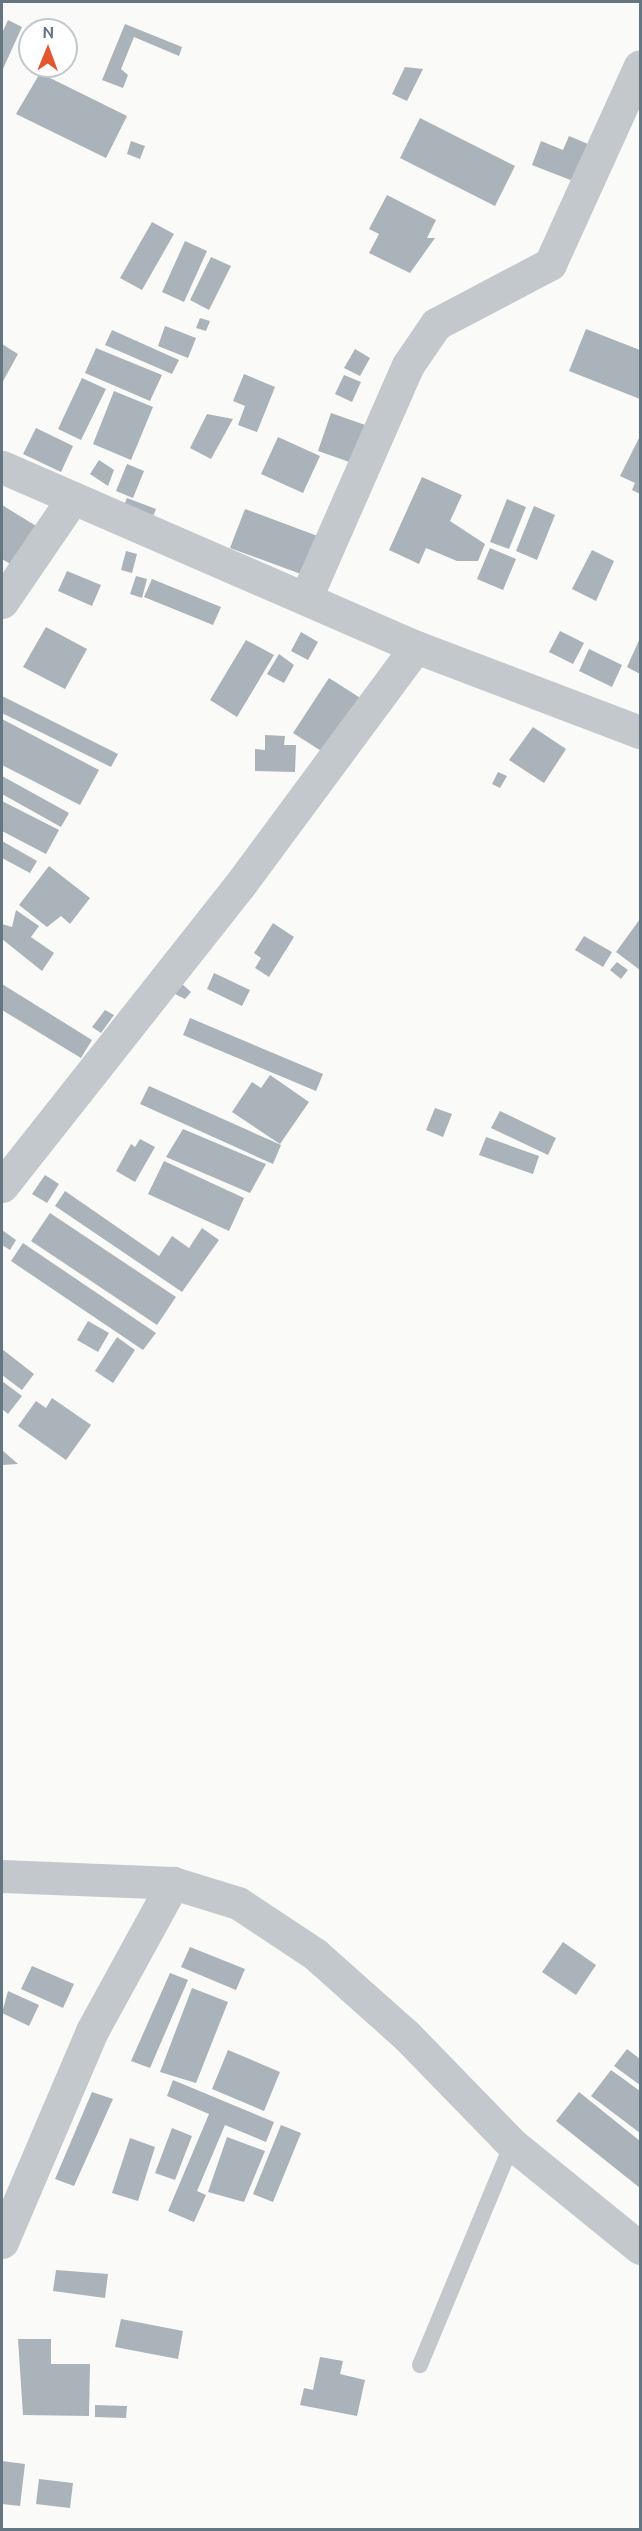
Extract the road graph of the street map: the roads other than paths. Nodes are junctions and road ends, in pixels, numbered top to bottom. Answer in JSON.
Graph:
{"nodes":[{"id":1,"x":640,"y":66,"type":"edge"},
{"id":2,"x":2,"y":467,"type":"edge"},
{"id":3,"x":73,"y":498,"type":"junction"},
{"id":4,"x":307,"y":595,"type":"junction"},
{"id":5,"x":2,"y":602,"type":"edge"},
{"id":6,"x":416,"y":647,"type":"junction"},
{"id":7,"x":640,"y":732,"type":"edge"},
{"id":8,"x":2,"y":1186,"type":"edge"},
{"id":9,"x":2,"y":1876,"type":"edge"},
{"id":10,"x":173,"y":1883,"type":"junction"},
{"id":11,"x":512,"y":2144,"type":"junction"},
{"id":12,"x":2,"y":2241,"type":"edge"},
{"id":13,"x":640,"y":2248,"type":"edge"},
{"id":14,"x":420,"y":2365,"type":"dead end"}],
"edges":[{"from":1,"to":4,"type":"street"},
{"from":2,"to":3,"type":"street"},
{"from":3,"to":4,"type":"street"},
{"from":3,"to":5,"type":"street"},
{"from":4,"to":6,"type":"street"},
{"from":6,"to":7,"type":"street"},
{"from":6,"to":8,"type":"street"},
{"from":9,"to":10,"type":"street"},
{"from":10,"to":11,"type":"street"},
{"from":10,"to":12,"type":"street"},
{"from":11,"to":13,"type":"street"},
{"from":11,"to":14,"type":"lane"}]}
